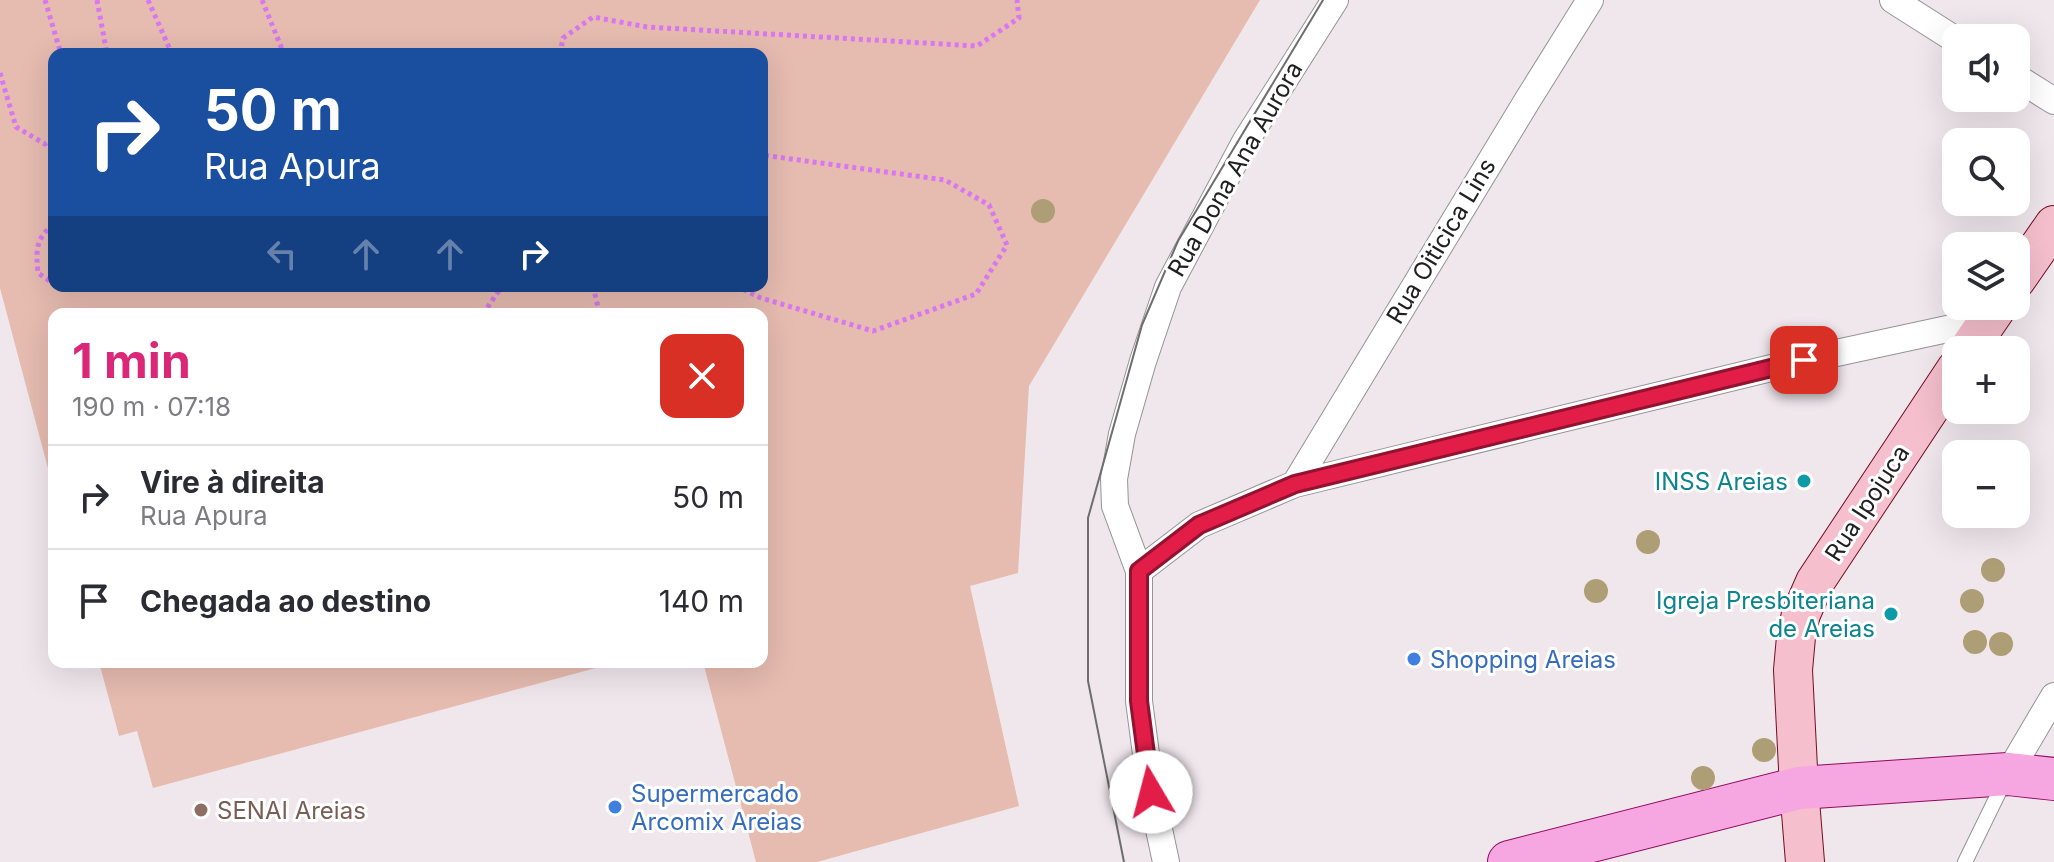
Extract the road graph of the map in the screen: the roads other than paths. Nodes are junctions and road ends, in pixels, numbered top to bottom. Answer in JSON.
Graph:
{"nodes":[{"id":1,"x":1335,"y":0,"type":"edge"},
{"id":2,"x":1590,"y":0,"type":"edge"},
{"id":3,"x":1893,"y":0,"type":"edge"},
{"id":4,"x":1942,"y":31,"type":"edge"},
{"id":5,"x":2030,"y":86,"type":"edge"},
{"id":6,"x":2054,"y":101,"type":"edge"},
{"id":7,"x":2054,"y":225,"type":"edge"},
{"id":8,"x":2030,"y":260,"type":"edge"},
{"id":9,"x":1985,"y":325,"type":"edge"},
{"id":10,"x":1942,"y":390,"type":"edge"},
{"id":11,"x":1295,"y":484,"type":"junction"},
{"id":12,"x":1139,"y":571,"type":"junction"},
{"id":13,"x":2054,"y":696,"type":"edge"},
{"id":14,"x":2008,"y":774,"type":"junction"},
{"id":15,"x":2054,"y":779,"type":"edge"},
{"id":16,"x":1799,"y":788,"type":"junction"},
{"id":17,"x":1166,"y":862,"type":"edge"},
{"id":18,"x":1509,"y":862,"type":"edge"},
{"id":19,"x":1805,"y":862,"type":"edge"},
{"id":20,"x":1965,"y":862,"type":"edge"}],
"edges":[{"from":1,"to":12,"type":"street","name":"Rua Dona Ana Aurora"},
{"from":2,"to":11,"type":"street","name":"Rua Oiticica Lins"},
{"from":3,"to":4,"type":"street"},
{"from":5,"to":6,"type":"street"},
{"from":7,"to":8,"type":"main road"},
{"from":9,"to":11,"type":"street"},
{"from":10,"to":16,"type":"main road","name":"Rua Ipojuca"},
{"from":11,"to":12,"type":"street"},
{"from":12,"to":17,"type":"street","name":"Rua Dona Ana Aurora"},
{"from":13,"to":14,"type":"street"},
{"from":14,"to":15,"type":"main road"},
{"from":14,"to":16,"type":"main road"},
{"from":14,"to":20,"type":"lane"},
{"from":16,"to":18,"type":"main road"},
{"from":16,"to":19,"type":"main road","name":"Rua Ipojuca"}]}
